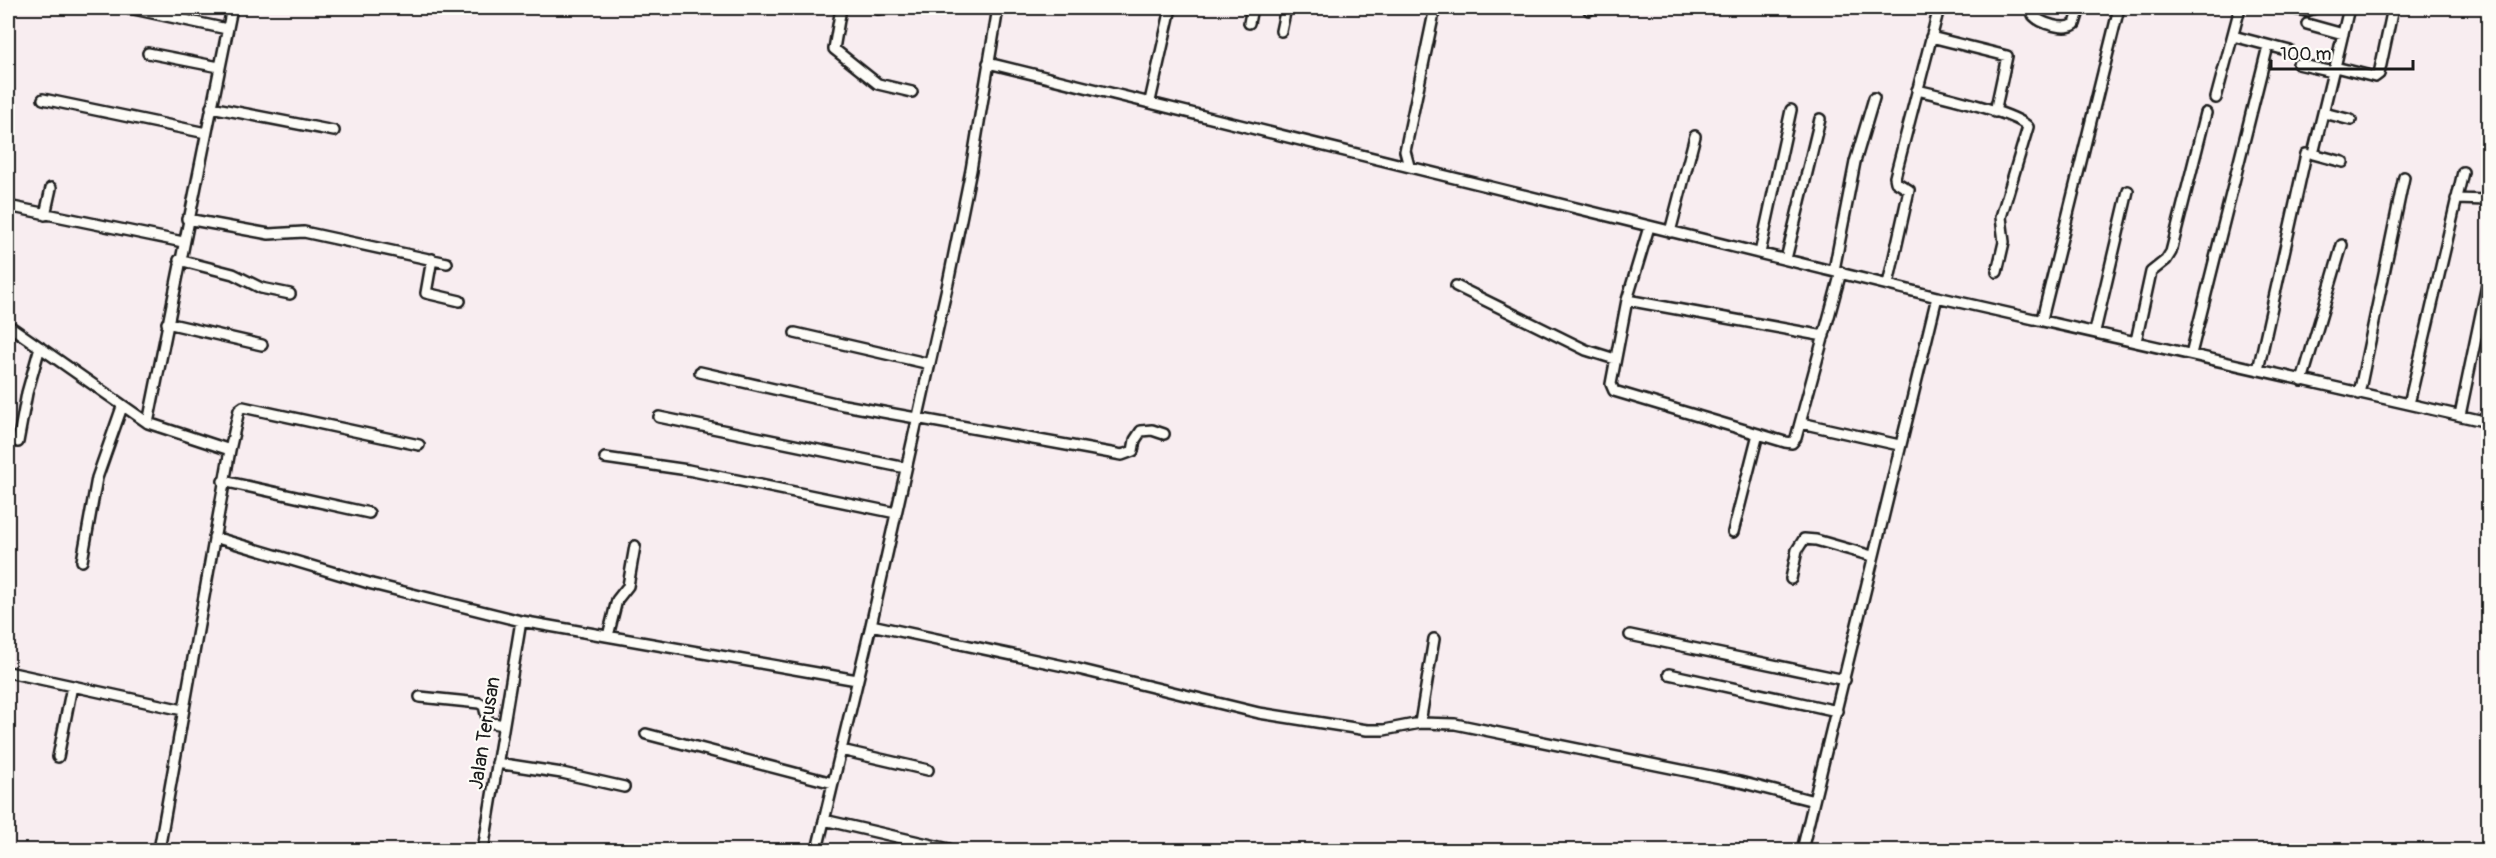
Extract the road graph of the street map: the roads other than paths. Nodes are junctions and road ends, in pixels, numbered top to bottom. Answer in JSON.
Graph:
{"nodes":[{"id":1,"x":129,"y":8,"type":"edge"},
{"id":2,"x":232,"y":8,"type":"edge"},
{"id":3,"x":841,"y":8,"type":"edge"},
{"id":4,"x":998,"y":8,"type":"edge"},
{"id":5,"x":1171,"y":8,"type":"edge"},
{"id":6,"x":1252,"y":8,"type":"edge"},
{"id":7,"x":1286,"y":8,"type":"edge"},
{"id":8,"x":1435,"y":8,"type":"edge"},
{"id":9,"x":1939,"y":8,"type":"edge"},
{"id":10,"x":2033,"y":8,"type":"edge"},
{"id":11,"x":2080,"y":8,"type":"edge"},
{"id":12,"x":2119,"y":8,"type":"edge"},
{"id":13,"x":2240,"y":8,"type":"edge"},
{"id":14,"x":2289,"y":8,"type":"edge"},
{"id":15,"x":2315,"y":8,"type":"edge"},
{"id":16,"x":2349,"y":8,"type":"edge"},
{"id":17,"x":2392,"y":8,"type":"edge"},
{"id":18,"x":1248,"y":23,"type":"dead end"},
{"id":19,"x":2307,"y":24,"type":"dead end"},
{"id":20,"x":227,"y":29,"type":"junction"},
{"id":21,"x":1281,"y":31,"type":"dead end"},
{"id":22,"x":2343,"y":34,"type":"junction"},
{"id":23,"x":2233,"y":36,"type":"junction"},
{"id":24,"x":1931,"y":37,"type":"junction"},
{"id":25,"x":2268,"y":46,"type":"junction"},
{"id":26,"x":2290,"y":51,"type":"dead end"},
{"id":27,"x":148,"y":53,"type":"dead end"},
{"id":28,"x":988,"y":63,"type":"junction"},
{"id":29,"x":2298,"y":64,"type":"dead end"},
{"id":30,"x":219,"y":67,"type":"junction"},
{"id":31,"x":2334,"y":69,"type":"junction"},
{"id":32,"x":1917,"y":90,"type":"junction"},
{"id":33,"x":912,"y":92,"type":"dead end"},
{"id":34,"x":1874,"y":98,"type":"dead end"},
{"id":35,"x":2216,"y":98,"type":"dead end"},
{"id":36,"x":43,"y":99,"type":"dead end"},
{"id":37,"x":1150,"y":101,"type":"junction"},
{"id":38,"x":211,"y":107,"type":"junction"},
{"id":39,"x":1791,"y":110,"type":"dead end"},
{"id":40,"x":1995,"y":112,"type":"junction"},
{"id":41,"x":2206,"y":113,"type":"dead end"},
{"id":42,"x":2324,"y":113,"type":"junction"},
{"id":43,"x":1820,"y":119,"type":"dead end"},
{"id":44,"x":2351,"y":120,"type":"dead end"},
{"id":45,"x":334,"y":132,"type":"dead end"},
{"id":46,"x":206,"y":133,"type":"junction"},
{"id":47,"x":1695,"y":136,"type":"dead end"},
{"id":48,"x":2306,"y":154,"type":"dead end"},
{"id":49,"x":2343,"y":162,"type":"dead end"},
{"id":50,"x":1409,"y":166,"type":"junction"},
{"id":51,"x":2463,"y":172,"type":"dead end"},
{"id":52,"x":2404,"y":177,"type":"dead end"},
{"id":53,"x":51,"y":188,"type":"dead end"},
{"id":54,"x":2128,"y":191,"type":"dead end"},
{"id":55,"x":2456,"y":199,"type":"junction"},
{"id":56,"x":2488,"y":200,"type":"edge"},
{"id":57,"x":8,"y":206,"type":"edge"},
{"id":58,"x":45,"y":215,"type":"junction"},
{"id":59,"x":188,"y":219,"type":"junction"},
{"id":60,"x":1649,"y":226,"type":"junction"},
{"id":61,"x":1670,"y":231,"type":"junction"},
{"id":62,"x":183,"y":242,"type":"junction"},
{"id":63,"x":2342,"y":245,"type":"dead end"},
{"id":64,"x":1760,"y":253,"type":"junction"},
{"id":65,"x":1786,"y":259,"type":"junction"},
{"id":66,"x":179,"y":260,"type":"junction"},
{"id":67,"x":432,"y":260,"type":"junction"},
{"id":68,"x":447,"y":263,"type":"dead end"},
{"id":69,"x":1838,"y":271,"type":"junction"},
{"id":70,"x":1998,"y":272,"type":"dead end"},
{"id":71,"x":2488,"y":280,"type":"edge"},
{"id":72,"x":1888,"y":284,"type":"junction"},
{"id":73,"x":1456,"y":286,"type":"dead end"},
{"id":74,"x":290,"y":294,"type":"dead end"},
{"id":75,"x":1937,"y":297,"type":"junction"},
{"id":76,"x":1627,"y":300,"type":"junction"},
{"id":77,"x":460,"y":301,"type":"dead end"},
{"id":78,"x":2042,"y":319,"type":"junction"},
{"id":79,"x":167,"y":324,"type":"junction"},
{"id":80,"x":8,"y":326,"type":"edge"},
{"id":81,"x":2095,"y":331,"type":"junction"},
{"id":82,"x":795,"y":333,"type":"dead end"},
{"id":83,"x":1824,"y":336,"type":"junction"},
{"id":84,"x":2136,"y":341,"type":"junction"},
{"id":85,"x":262,"y":345,"type":"dead end"},
{"id":86,"x":40,"y":347,"type":"junction"},
{"id":87,"x":2191,"y":354,"type":"junction"},
{"id":88,"x":1615,"y":359,"type":"junction"},
{"id":89,"x":930,"y":364,"type":"junction"},
{"id":90,"x":2258,"y":370,"type":"junction"},
{"id":91,"x":700,"y":372,"type":"dead end"},
{"id":92,"x":2302,"y":381,"type":"junction"},
{"id":93,"x":2359,"y":394,"type":"junction"},
{"id":94,"x":2409,"y":404,"type":"junction"},
{"id":95,"x":122,"y":407,"type":"junction"},
{"id":96,"x":2460,"y":415,"type":"junction"},
{"id":97,"x":659,"y":417,"type":"dead end"},
{"id":98,"x":918,"y":418,"type":"junction"},
{"id":99,"x":2488,"y":422,"type":"edge"},
{"id":100,"x":148,"y":423,"type":"junction"},
{"id":101,"x":1801,"y":423,"type":"junction"},
{"id":102,"x":1164,"y":434,"type":"dead end"},
{"id":103,"x":1758,"y":434,"type":"junction"},
{"id":104,"x":18,"y":442,"type":"dead end"},
{"id":105,"x":419,"y":445,"type":"dead end"},
{"id":106,"x":1899,"y":445,"type":"junction"},
{"id":107,"x":230,"y":450,"type":"junction"},
{"id":108,"x":605,"y":458,"type":"dead end"},
{"id":109,"x":906,"y":468,"type":"junction"},
{"id":110,"x":223,"y":481,"type":"junction"},
{"id":111,"x":369,"y":513,"type":"dead end"},
{"id":112,"x":896,"y":513,"type":"junction"},
{"id":113,"x":1733,"y":532,"type":"dead end"},
{"id":114,"x":214,"y":537,"type":"junction"},
{"id":115,"x":635,"y":546,"type":"dead end"},
{"id":116,"x":1872,"y":556,"type":"junction"},
{"id":117,"x":82,"y":561,"type":"dead end"},
{"id":118,"x":1791,"y":579,"type":"dead end"},
{"id":119,"x":521,"y":621,"type":"junction"},
{"id":120,"x":871,"y":625,"type":"junction"},
{"id":121,"x":1630,"y":635,"type":"dead end"},
{"id":122,"x":608,"y":636,"type":"junction"},
{"id":123,"x":1434,"y":639,"type":"dead end"},
{"id":124,"x":8,"y":672,"type":"edge"},
{"id":125,"x":1669,"y":674,"type":"dead end"},
{"id":126,"x":1845,"y":680,"type":"junction"},
{"id":127,"x":857,"y":681,"type":"junction"},
{"id":128,"x":72,"y":686,"type":"junction"},
{"id":129,"x":420,"y":697,"type":"dead end"},
{"id":130,"x":183,"y":710,"type":"junction"},
{"id":131,"x":1837,"y":711,"type":"junction"},
{"id":132,"x":1420,"y":723,"type":"junction"},
{"id":133,"x":503,"y":725,"type":"junction"},
{"id":134,"x":646,"y":734,"type":"dead end"},
{"id":135,"x":841,"y":750,"type":"junction"},
{"id":136,"x":58,"y":757,"type":"dead end"},
{"id":137,"x":497,"y":763,"type":"junction"},
{"id":138,"x":928,"y":770,"type":"dead end"},
{"id":139,"x":833,"y":783,"type":"junction"},
{"id":140,"x":624,"y":787,"type":"dead end"},
{"id":141,"x":1814,"y":801,"type":"junction"},
{"id":142,"x":824,"y":820,"type":"junction"},
{"id":143,"x":949,"y":849,"type":"edge"},
{"id":144,"x":159,"y":850,"type":"edge"},
{"id":145,"x":483,"y":850,"type":"edge"},
{"id":146,"x":817,"y":850,"type":"edge"},
{"id":147,"x":1802,"y":850,"type":"edge"}],
"edges":[{"from":1,"to":20,"type":"street"},
{"from":2,"to":20,"type":"street"},
{"from":3,"to":33,"type":"street"},
{"from":4,"to":28,"type":"street"},
{"from":5,"to":37,"type":"street"},
{"from":6,"to":18,"type":"street"},
{"from":7,"to":21,"type":"street"},
{"from":8,"to":50,"type":"street"},
{"from":9,"to":24,"type":"street"},
{"from":10,"to":11,"type":"street"},
{"from":12,"to":78,"type":"street"},
{"from":13,"to":23,"type":"street"},
{"from":14,"to":15,"type":"street"},
{"from":16,"to":22,"type":"street"},
{"from":17,"to":31,"type":"street"},
{"from":19,"to":22,"type":"street"},
{"from":20,"to":30,"type":"street"},
{"from":22,"to":31,"type":"street"},
{"from":23,"to":25,"type":"street"},
{"from":23,"to":35,"type":"street"},
{"from":24,"to":32,"type":"street"},
{"from":24,"to":40,"type":"street"},
{"from":25,"to":26,"type":"street"},
{"from":25,"to":87,"type":"street"},
{"from":27,"to":30,"type":"street"},
{"from":28,"to":37,"type":"street"},
{"from":28,"to":89,"type":"street"},
{"from":29,"to":31,"type":"street"},
{"from":30,"to":38,"type":"street"},
{"from":31,"to":42,"type":"street"},
{"from":32,"to":40,"type":"street"},
{"from":32,"to":72,"type":"street"},
{"from":34,"to":69,"type":"street"},
{"from":36,"to":46,"type":"street"},
{"from":37,"to":50,"type":"street"},
{"from":38,"to":45,"type":"street"},
{"from":38,"to":46,"type":"street"},
{"from":39,"to":64,"type":"street"},
{"from":40,"to":70,"type":"street"},
{"from":41,"to":84,"type":"street"},
{"from":42,"to":44,"type":"street"},
{"from":42,"to":49,"type":"street"},
{"from":43,"to":65,"type":"street"},
{"from":46,"to":59,"type":"street"},
{"from":47,"to":61,"type":"street"},
{"from":48,"to":90,"type":"street"},
{"from":50,"to":60,"type":"street"},
{"from":51,"to":55,"type":"street"},
{"from":52,"to":93,"type":"street"},
{"from":53,"to":58,"type":"street"},
{"from":54,"to":81,"type":"street"},
{"from":55,"to":56,"type":"street"},
{"from":55,"to":94,"type":"street"},
{"from":57,"to":58,"type":"street"},
{"from":58,"to":62,"type":"street"},
{"from":59,"to":62,"type":"street"},
{"from":59,"to":67,"type":"street"},
{"from":60,"to":61,"type":"street"},
{"from":60,"to":76,"type":"street"},
{"from":61,"to":64,"type":"street"},
{"from":62,"to":66,"type":"street"},
{"from":63,"to":92,"type":"street"},
{"from":64,"to":65,"type":"street"},
{"from":65,"to":69,"type":"street"},
{"from":66,"to":74,"type":"street"},
{"from":66,"to":79,"type":"street"},
{"from":67,"to":68,"type":"street"},
{"from":67,"to":77,"type":"street"},
{"from":69,"to":72,"type":"street"},
{"from":69,"to":83,"type":"street"},
{"from":71,"to":96,"type":"street"},
{"from":72,"to":75,"type":"street"},
{"from":73,"to":88,"type":"street"},
{"from":75,"to":78,"type":"street"},
{"from":75,"to":106,"type":"street"},
{"from":76,"to":83,"type":"street"},
{"from":76,"to":88,"type":"street"},
{"from":78,"to":81,"type":"street"},
{"from":79,"to":85,"type":"street"},
{"from":79,"to":100,"type":"street"},
{"from":80,"to":86,"type":"street"},
{"from":81,"to":84,"type":"street"},
{"from":82,"to":89,"type":"street"},
{"from":83,"to":101,"type":"street"},
{"from":84,"to":87,"type":"street"},
{"from":86,"to":95,"type":"street"},
{"from":86,"to":104,"type":"street"},
{"from":87,"to":90,"type":"street"},
{"from":88,"to":103,"type":"street"},
{"from":89,"to":98,"type":"street"},
{"from":90,"to":92,"type":"street"},
{"from":91,"to":98,"type":"street"},
{"from":92,"to":93,"type":"street"},
{"from":93,"to":94,"type":"street"},
{"from":94,"to":96,"type":"street"},
{"from":95,"to":100,"type":"street"},
{"from":95,"to":117,"type":"street"},
{"from":96,"to":99,"type":"street"},
{"from":97,"to":109,"type":"street"},
{"from":98,"to":102,"type":"street"},
{"from":98,"to":109,"type":"street"},
{"from":100,"to":107,"type":"street"},
{"from":101,"to":103,"type":"street"},
{"from":101,"to":106,"type":"street"},
{"from":103,"to":113,"type":"street"},
{"from":105,"to":107,"type":"street"},
{"from":106,"to":116,"type":"street"},
{"from":107,"to":110,"type":"street"},
{"from":108,"to":112,"type":"street"},
{"from":109,"to":112,"type":"street"},
{"from":110,"to":111,"type":"street"},
{"from":110,"to":114,"type":"street"},
{"from":112,"to":120,"type":"street"},
{"from":114,"to":119,"type":"street"},
{"from":114,"to":130,"type":"street"},
{"from":115,"to":122,"type":"street"},
{"from":116,"to":118,"type":"street"},
{"from":116,"to":126,"type":"street"},
{"from":119,"to":122,"type":"street"},
{"from":119,"to":133,"type":"street","name":"Jalan Terusan"},
{"from":120,"to":127,"type":"street"},
{"from":120,"to":132,"type":"street"},
{"from":121,"to":126,"type":"street"},
{"from":122,"to":127,"type":"street"},
{"from":123,"to":132,"type":"street"},
{"from":124,"to":128,"type":"street"},
{"from":125,"to":131,"type":"street"},
{"from":126,"to":131,"type":"street"},
{"from":127,"to":135,"type":"street"},
{"from":128,"to":130,"type":"street"},
{"from":128,"to":136,"type":"street"},
{"from":129,"to":133,"type":"street"},
{"from":130,"to":144,"type":"street"},
{"from":131,"to":141,"type":"street"},
{"from":132,"to":141,"type":"street"},
{"from":133,"to":137,"type":"street","name":"Jalan Terusan"},
{"from":134,"to":139,"type":"street"},
{"from":135,"to":138,"type":"street"},
{"from":135,"to":139,"type":"street"},
{"from":137,"to":140,"type":"street"},
{"from":137,"to":145,"type":"street","name":"Jalan Terusan"},
{"from":139,"to":142,"type":"street"},
{"from":141,"to":147,"type":"street"},
{"from":142,"to":143,"type":"street"},
{"from":142,"to":146,"type":"street"}]}
